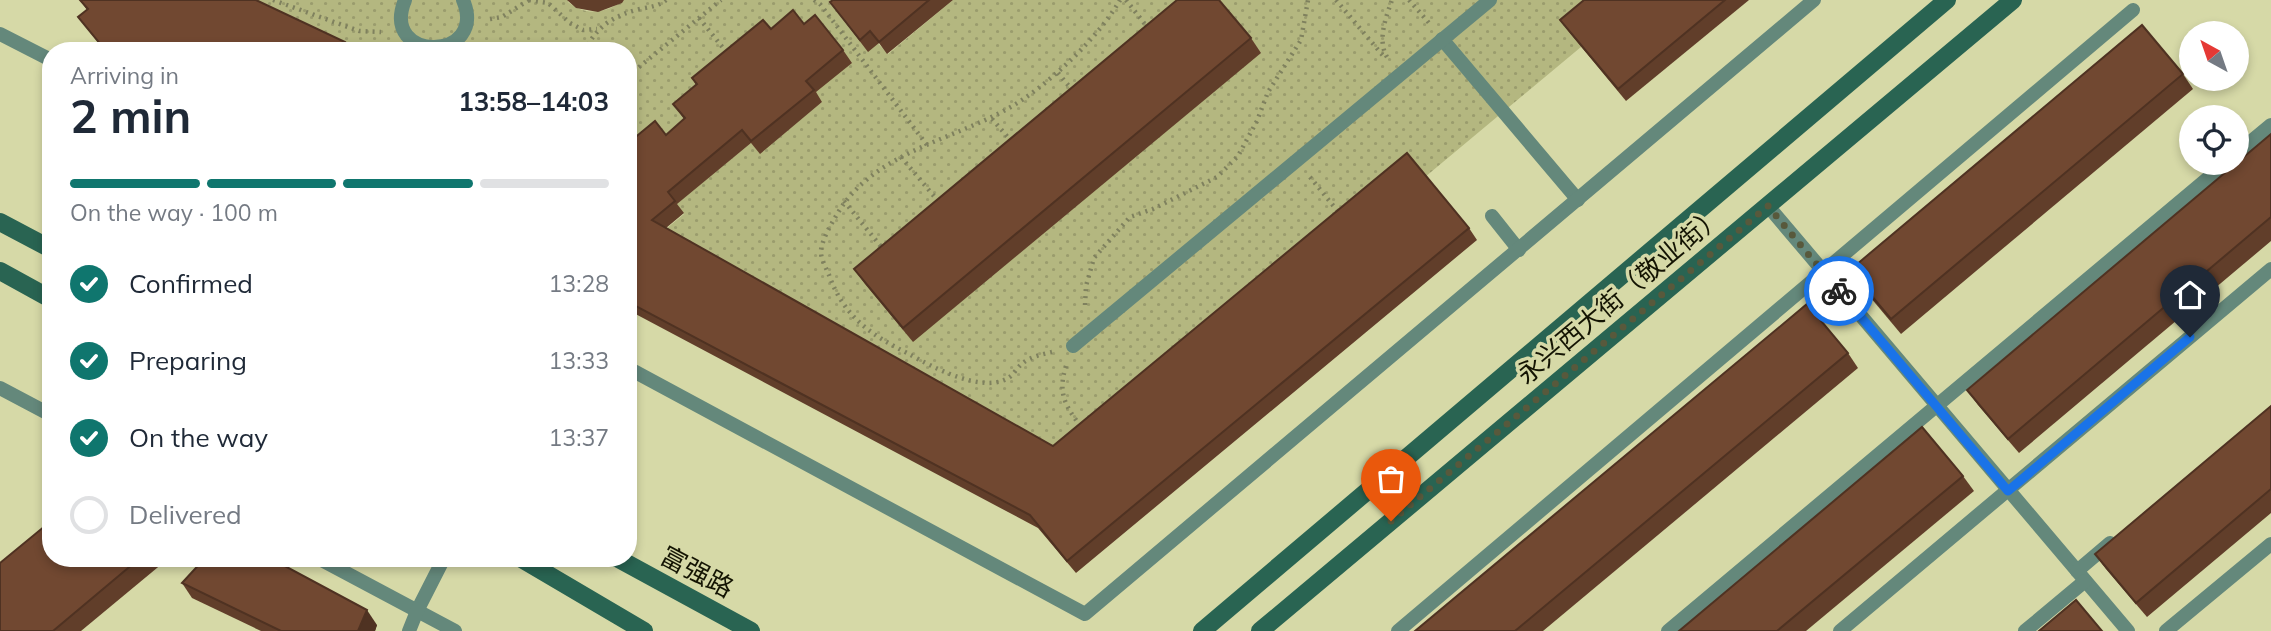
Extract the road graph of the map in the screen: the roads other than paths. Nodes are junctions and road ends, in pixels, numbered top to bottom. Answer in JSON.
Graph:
{"nodes":[{"id":1,"x":405,"y":0,"type":"edge"},
{"id":2,"x":1490,"y":0,"type":"edge"},
{"id":3,"x":1814,"y":0,"type":"edge"},
{"id":4,"x":1947,"y":0,"type":"edge"},
{"id":5,"x":2013,"y":0,"type":"edge"},
{"id":6,"x":465,"y":6,"type":"edge"},
{"id":7,"x":2133,"y":10,"type":"dead end"},
{"id":8,"x":0,"y":34,"type":"edge"},
{"id":9,"x":1443,"y":39,"type":"junction"},
{"id":10,"x":412,"y":42,"type":"edge"},
{"id":11,"x":454,"y":42,"type":"edge"},
{"id":12,"x":42,"y":55,"type":"edge"},
{"id":13,"x":2271,"y":125,"type":"edge"},
{"id":14,"x":2249,"y":143,"type":"edge"},
{"id":15,"x":2212,"y":175,"type":"edge"},
{"id":16,"x":1578,"y":200,"type":"junction"},
{"id":17,"x":1768,"y":206,"type":"junction"},
{"id":18,"x":1492,"y":216,"type":"dead end"},
{"id":19,"x":0,"y":222,"type":"edge"},
{"id":20,"x":42,"y":245,"type":"edge"},
{"id":21,"x":1519,"y":250,"type":"junction"},
{"id":22,"x":2271,"y":269,"type":"edge"},
{"id":23,"x":0,"y":271,"type":"edge"},
{"id":24,"x":1822,"y":271,"type":"junction"},
{"id":25,"x":42,"y":294,"type":"edge"},
{"id":26,"x":1073,"y":346,"type":"road end"},
{"id":27,"x":637,"y":373,"type":"edge"},
{"id":28,"x":0,"y":388,"type":"edge"},
{"id":29,"x":1936,"y":406,"type":"junction"},
{"id":30,"x":42,"y":410,"type":"edge"},
{"id":31,"x":2008,"y":491,"type":"junction"},
{"id":32,"x":2118,"y":537,"type":"edge"},
{"id":33,"x":2271,"y":544,"type":"edge"},
{"id":34,"x":335,"y":567,"type":"edge"},
{"id":35,"x":439,"y":567,"type":"edge"},
{"id":36,"x":535,"y":567,"type":"edge"},
{"id":37,"x":634,"y":567,"type":"edge"},
{"id":38,"x":2081,"y":576,"type":"junction"},
{"id":39,"x":416,"y":611,"type":"junction"},
{"id":40,"x":409,"y":631,"type":"edge"},
{"id":41,"x":455,"y":631,"type":"edge"},
{"id":42,"x":645,"y":631,"type":"edge"},
{"id":43,"x":751,"y":631,"type":"edge"},
{"id":44,"x":1202,"y":631,"type":"edge"},
{"id":45,"x":1260,"y":631,"type":"edge"},
{"id":46,"x":1398,"y":631,"type":"edge"},
{"id":47,"x":1668,"y":631,"type":"edge"},
{"id":48,"x":1840,"y":631,"type":"edge"},
{"id":49,"x":2025,"y":631,"type":"edge"},
{"id":50,"x":2128,"y":631,"type":"edge"},
{"id":51,"x":2166,"y":631,"type":"edge"}],
"edges":[{"from":1,"to":10,"type":"lane"},
{"from":2,"to":9,"type":"lane"},
{"from":3,"to":16,"type":"lane"},
{"from":4,"to":44,"type":"main road","name":"永兴西大街（敬业街）"},
{"from":5,"to":17,"type":"main road","name":"永兴西大街（敬业街）"},
{"from":6,"to":11,"type":"lane"},
{"from":7,"to":24,"type":"lane"},
{"from":8,"to":12,"type":"lane"},
{"from":9,"to":16,"type":"lane"},
{"from":9,"to":26,"type":"lane"},
{"from":13,"to":14,"type":"lane"},
{"from":15,"to":29,"type":"lane"},
{"from":16,"to":21,"type":"lane"},
{"from":17,"to":24,"type":"lane"},
{"from":17,"to":45,"type":"main road","name":"永兴西大街（敬业街）"},
{"from":18,"to":21,"type":"lane"},
{"from":19,"to":20,"type":"main road"},
{"from":21,"to":27,"type":"lane"},
{"from":22,"to":31,"type":"lane"},
{"from":23,"to":25,"type":"main road"},
{"from":24,"to":29,"type":"lane"},
{"from":24,"to":46,"type":"lane"},
{"from":28,"to":30,"type":"lane"},
{"from":29,"to":31,"type":"lane"},
{"from":29,"to":47,"type":"lane"},
{"from":31,"to":38,"type":"lane"},
{"from":31,"to":48,"type":"lane"},
{"from":32,"to":38,"type":"lane"},
{"from":33,"to":51,"type":"lane"},
{"from":34,"to":39,"type":"lane"},
{"from":35,"to":39,"type":"lane"},
{"from":36,"to":42,"type":"main road"},
{"from":37,"to":43,"type":"main road","name":"富强路"},
{"from":38,"to":49,"type":"lane"},
{"from":38,"to":50,"type":"lane"},
{"from":39,"to":40,"type":"lane"},
{"from":39,"to":41,"type":"lane"}]}
